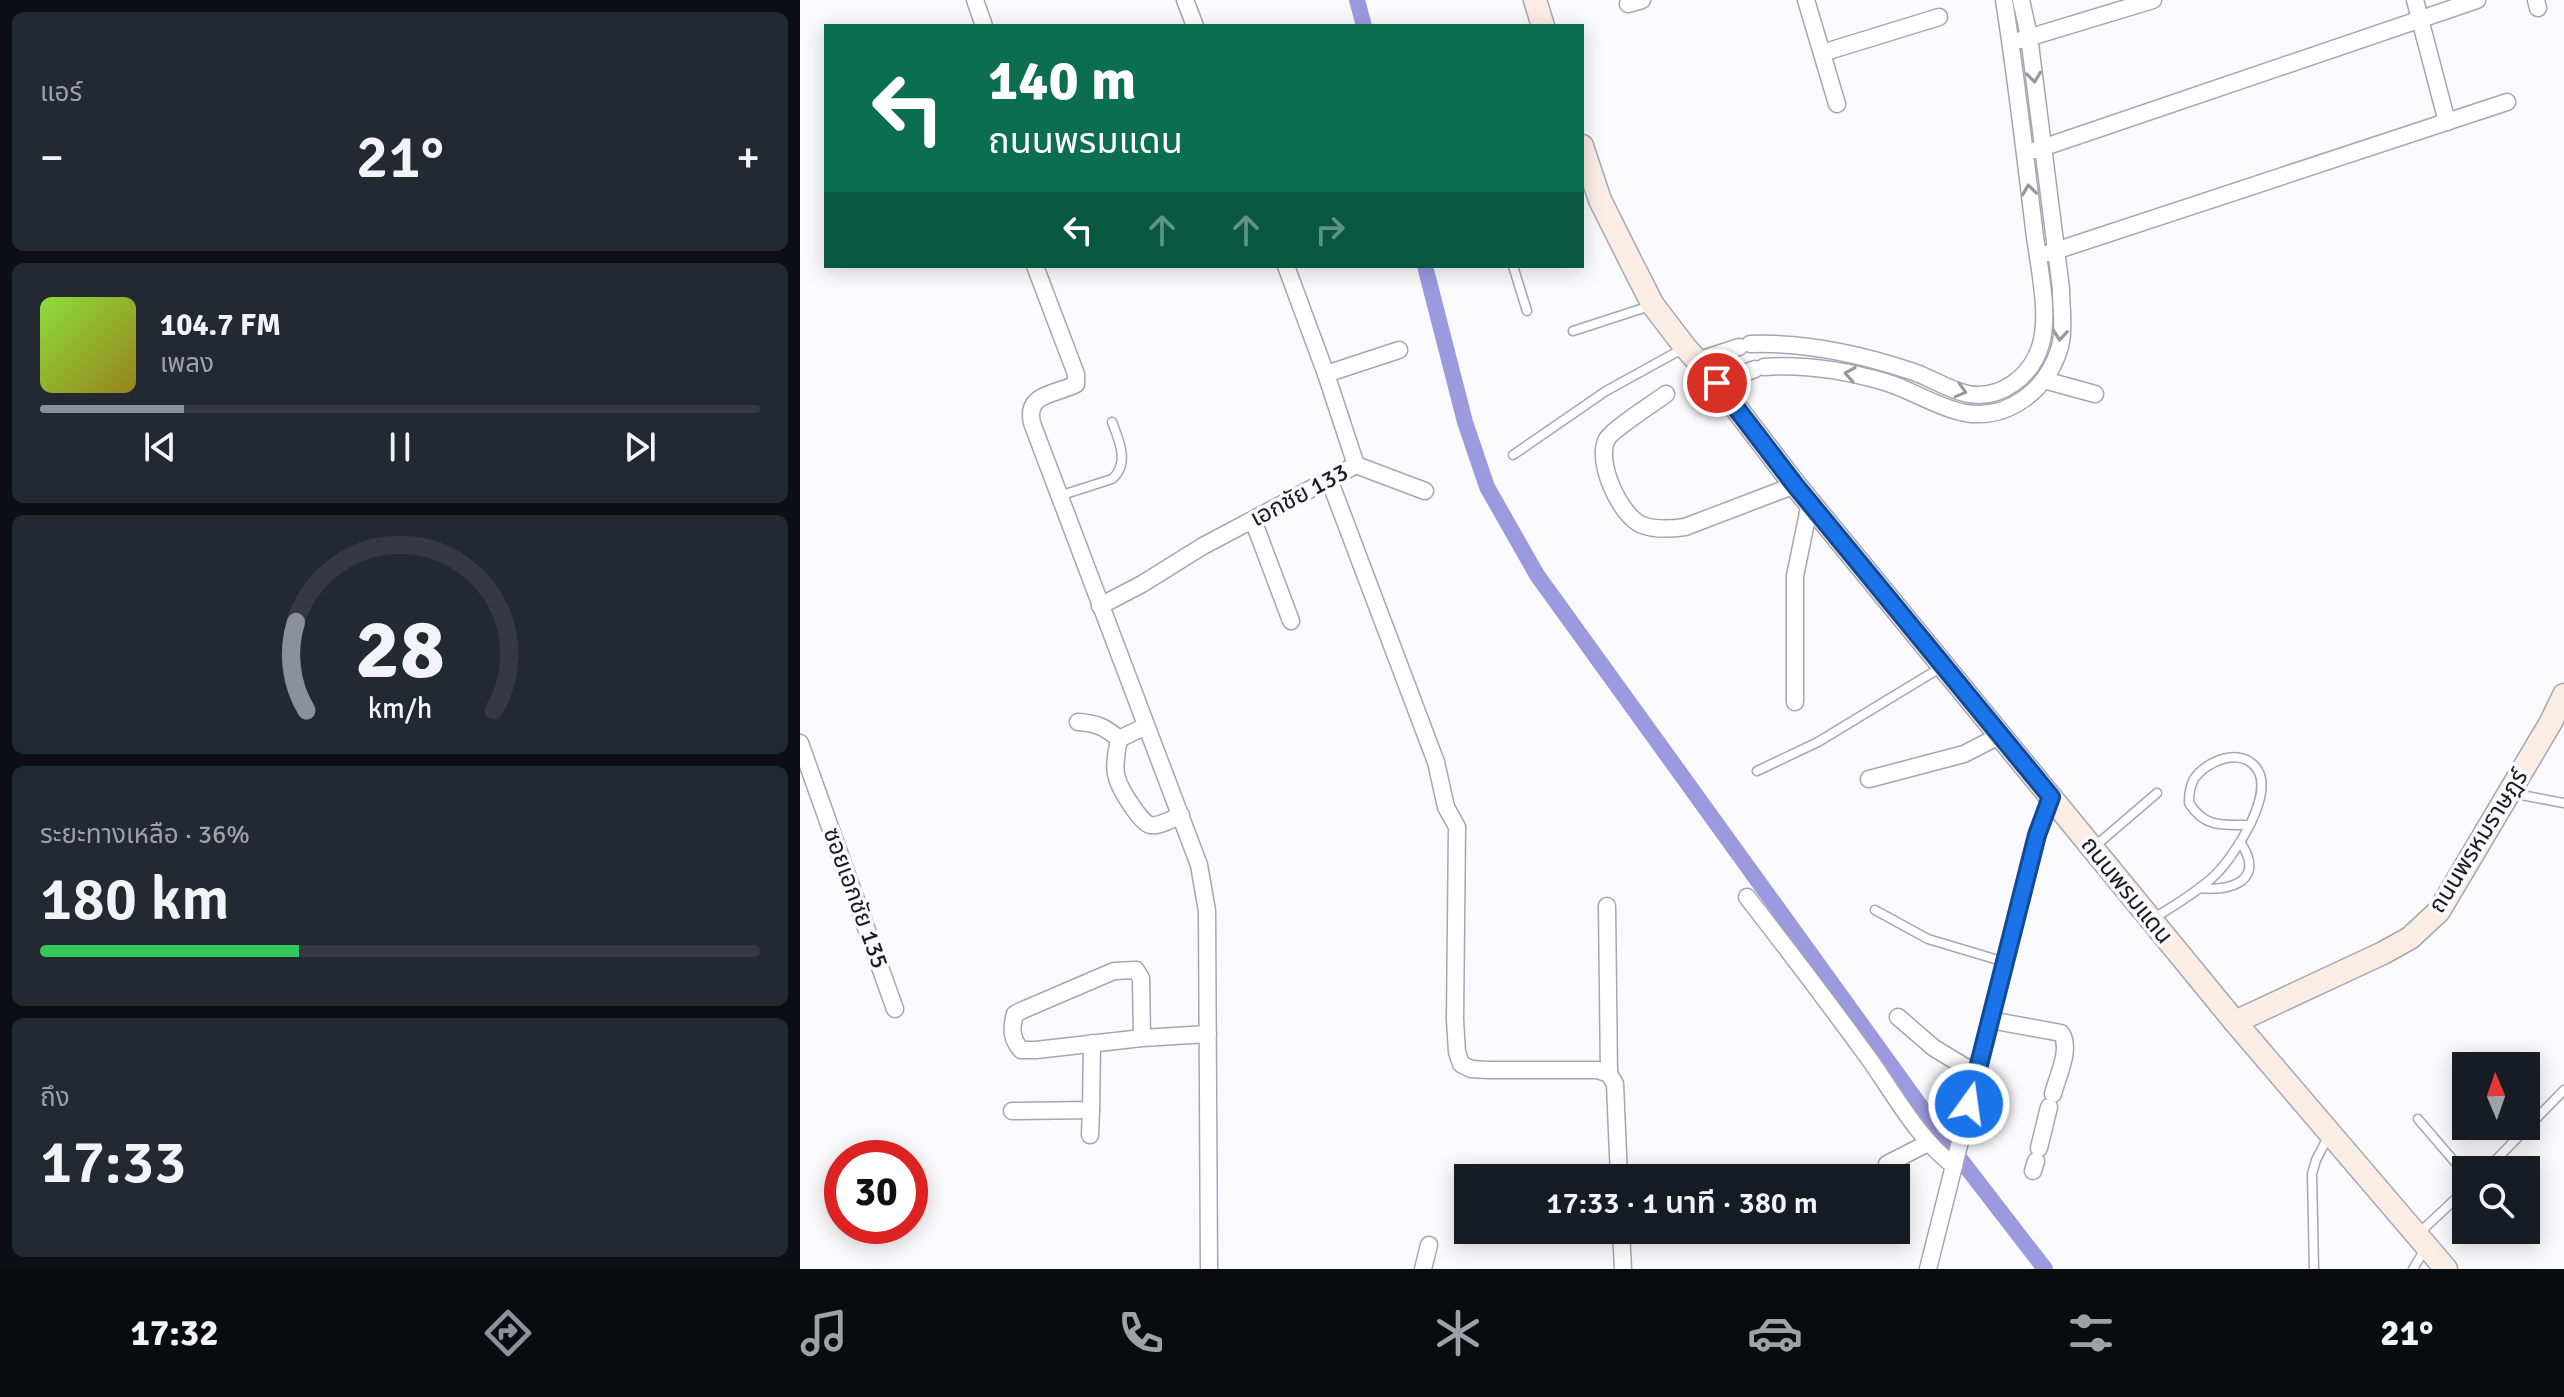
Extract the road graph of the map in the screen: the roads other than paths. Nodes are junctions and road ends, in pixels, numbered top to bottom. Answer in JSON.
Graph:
{"nodes":[{"id":1,"x":975,"y":0,"type":"edge"},
{"id":2,"x":1185,"y":0,"type":"edge"},
{"id":3,"x":1535,"y":0,"type":"edge"},
{"id":4,"x":1806,"y":0,"type":"edge"},
{"id":5,"x":2004,"y":0,"type":"edge"},
{"id":6,"x":2021,"y":0,"type":"edge"},
{"id":7,"x":2153,"y":0,"type":"edge"},
{"id":8,"x":2415,"y":0,"type":"edge"},
{"id":9,"x":2477,"y":0,"type":"edge"},
{"id":10,"x":1939,"y":17,"type":"dead end"},
{"id":11,"x":2421,"y":20,"type":"junction"},
{"id":12,"x":983,"y":24,"type":"edge"},
{"id":13,"x":1194,"y":24,"type":"edge"},
{"id":14,"x":1542,"y":24,"type":"edge"},
{"id":15,"x":2029,"y":36,"type":"junction"},
{"id":16,"x":2011,"y":45,"type":"junction"},
{"id":17,"x":1822,"y":53,"type":"junction"},
{"id":18,"x":2507,"y":102,"type":"dead end"},
{"id":19,"x":1837,"y":104,"type":"dead end"},
{"id":20,"x":2447,"y":122,"type":"junction"},
{"id":21,"x":2043,"y":148,"type":"junction"},
{"id":22,"x":1584,"y":152,"type":"edge"},
{"id":23,"x":2025,"y":154,"type":"junction"},
{"id":24,"x":2056,"y":252,"type":"junction"},
{"id":25,"x":2038,"y":256,"type":"junction"},
{"id":26,"x":1036,"y":268,"type":"edge"},
{"id":27,"x":1287,"y":268,"type":"edge"},
{"id":28,"x":1514,"y":268,"type":"edge"},
{"id":29,"x":1653,"y":305,"type":"junction"},
{"id":30,"x":1527,"y":311,"type":"dead end"},
{"id":31,"x":1573,"y":331,"type":"dead end"},
{"id":32,"x":1749,"y":345,"type":"junction"},
{"id":33,"x":1399,"y":350,"type":"dead end"},
{"id":34,"x":1691,"y":354,"type":"junction"},
{"id":35,"x":1763,"y":368,"type":"junction"},
{"id":36,"x":1907,"y":370,"type":"junction"},
{"id":37,"x":1326,"y":374,"type":"junction"},
{"id":38,"x":2044,"y":380,"type":"junction"},
{"id":39,"x":1717,"y":383,"type":"junction"},
{"id":40,"x":1903,"y":388,"type":"junction"},
{"id":41,"x":1666,"y":394,"type":"dead end"},
{"id":42,"x":2095,"y":394,"type":"dead end"},
{"id":43,"x":1112,"y":422,"type":"dead end"},
{"id":44,"x":1513,"y":455,"type":"dead end"},
{"id":45,"x":1356,"y":465,"type":"junction"},
{"id":46,"x":1329,"y":479,"type":"junction"},
{"id":47,"x":1795,"y":485,"type":"junction"},
{"id":48,"x":1425,"y":491,"type":"dead end"},
{"id":49,"x":1059,"y":496,"type":"junction"},
{"id":50,"x":1810,"y":503,"type":"junction"},
{"id":51,"x":1253,"y":520,"type":"junction"},
{"id":52,"x":1100,"y":606,"type":"junction"},
{"id":53,"x":1291,"y":621,"type":"dead end"},
{"id":54,"x":1944,"y":665,"type":"junction"},
{"id":55,"x":2564,"y":695,"type":"edge"},
{"id":56,"x":1795,"y":702,"type":"dead end"},
{"id":57,"x":1078,"y":722,"type":"dead end"},
{"id":58,"x":1146,"y":726,"type":"junction"},
{"id":59,"x":2001,"y":735,"type":"junction"},
{"id":60,"x":1119,"y":739,"type":"junction"},
{"id":61,"x":800,"y":743,"type":"edge"},
{"id":62,"x":1757,"y":771,"type":"dead end"},
{"id":63,"x":1869,"y":779,"type":"dead end"},
{"id":64,"x":2157,"y":793,"type":"dead end"},
{"id":65,"x":2509,"y":793,"type":"junction"},
{"id":66,"x":2051,"y":797,"type":"junction"},
{"id":67,"x":2564,"y":803,"type":"edge"},
{"id":68,"x":1181,"y":815,"type":"junction"},
{"id":69,"x":2249,"y":825,"type":"junction"},
{"id":70,"x":2240,"y":842,"type":"junction"},
{"id":71,"x":2093,"y":848,"type":"junction"},
{"id":72,"x":2198,"y":888,"type":"junction"},
{"id":73,"x":1747,"y":897,"type":"dead end"},
{"id":74,"x":1607,"y":906,"type":"dead end"},
{"id":75,"x":1875,"y":910,"type":"dead end"},
{"id":76,"x":2152,"y":920,"type":"junction"},
{"id":77,"x":2005,"y":962,"type":"junction"},
{"id":78,"x":895,"y":1009,"type":"dead end"},
{"id":79,"x":1898,"y":1017,"type":"dead end"},
{"id":80,"x":1990,"y":1020,"type":"junction"},
{"id":81,"x":2235,"y":1022,"type":"junction"},
{"id":82,"x":1208,"y":1034,"type":"junction"},
{"id":83,"x":1142,"y":1038,"type":"junction"},
{"id":84,"x":1092,"y":1043,"type":"junction"},
{"id":85,"x":1609,"y":1074,"type":"junction"},
{"id":86,"x":1977,"y":1074,"type":"junction"},
{"id":87,"x":2564,"y":1090,"type":"edge"},
{"id":88,"x":1091,"y":1110,"type":"junction"},
{"id":89,"x":1012,"y":1111,"type":"dead end"},
{"id":90,"x":2418,"y":1119,"type":"dead end"},
{"id":91,"x":2330,"y":1133,"type":"junction"},
{"id":92,"x":1090,"y":1135,"type":"dead end"},
{"id":93,"x":1928,"y":1143,"type":"junction"},
{"id":94,"x":2500,"y":1156,"type":"edge"},
{"id":95,"x":2452,"y":1159,"type":"edge"},
{"id":96,"x":2036,"y":1160,"type":"dead end"},
{"id":97,"x":1954,"y":1163,"type":"junction"},
{"id":98,"x":1618,"y":1164,"type":"edge"},
{"id":99,"x":1887,"y":1164,"type":"dead end"},
{"id":100,"x":2452,"y":1206,"type":"edge"},
{"id":101,"x":2422,"y":1241,"type":"junction"},
{"id":102,"x":1622,"y":1244,"type":"edge"},
{"id":103,"x":1429,"y":1245,"type":"dead end"},
{"id":104,"x":1209,"y":1269,"type":"edge"},
{"id":105,"x":1423,"y":1269,"type":"edge"},
{"id":106,"x":1623,"y":1269,"type":"edge"},
{"id":107,"x":1928,"y":1269,"type":"edge"},
{"id":108,"x":2314,"y":1269,"type":"edge"},
{"id":109,"x":2413,"y":1269,"type":"edge"},
{"id":110,"x":2446,"y":1269,"type":"edge"}],
"edges":[{"from":1,"to":12,"type":"street"},
{"from":2,"to":13,"type":"street"},
{"from":3,"to":14,"type":"main road"},
{"from":4,"to":17,"type":"street"},
{"from":5,"to":16,"type":"street"},
{"from":6,"to":15,"type":"street"},
{"from":7,"to":15,"type":"street"},
{"from":8,"to":11,"type":"street"},
{"from":9,"to":11,"type":"street"},
{"from":10,"to":17,"type":"street"},
{"from":11,"to":20,"type":"street"},
{"from":11,"to":21,"type":"street"},
{"from":15,"to":16,"type":"street"},
{"from":15,"to":21,"type":"street","one_way":true},
{"from":16,"to":23,"type":"street"},
{"from":17,"to":19,"type":"street"},
{"from":18,"to":20,"type":"street"},
{"from":20,"to":24,"type":"street"},
{"from":21,"to":23,"type":"street"},
{"from":21,"to":24,"type":"street"},
{"from":22,"to":29,"type":"main road","name":"ถนนพรมแดน"},
{"from":25,"to":23,"type":"street","one_way":true},
{"from":24,"to":25,"type":"street"},
{"from":24,"to":38,"type":"street","one_way":true},
{"from":36,"to":25,"type":"street","one_way":true},
{"from":26,"to":49,"type":"street"},
{"from":27,"to":37,"type":"street","name":"เอกชัย 133"},
{"from":28,"to":30,"type":"lane"},
{"from":29,"to":31,"type":"lane"},
{"from":29,"to":34,"type":"main road","name":"ถนนพรมแดน"},
{"from":32,"to":34,"type":"street"},
{"from":32,"to":35,"type":"street"},
{"from":32,"to":36,"type":"street"},
{"from":33,"to":37,"type":"street"},
{"from":34,"to":39,"type":"main road","name":"ถนนพรมแดน"},
{"from":34,"to":44,"type":"lane"},
{"from":35,"to":39,"type":"street"},
{"from":40,"to":35,"type":"street","one_way":true},
{"from":36,"to":40,"type":"street"},
{"from":37,"to":45,"type":"street","name":"เอกชัย 133"},
{"from":38,"to":40,"type":"street"},
{"from":38,"to":42,"type":"street"},
{"from":39,"to":47,"type":"main road","name":"ถนนพรมแดน"},
{"from":41,"to":47,"type":"street"},
{"from":43,"to":49,"type":"lane"},
{"from":45,"to":46,"type":"street","name":"เอกชัย 133"},
{"from":45,"to":48,"type":"street"},
{"from":46,"to":51,"type":"street","name":"เอกชัย 133"},
{"from":46,"to":85,"type":"street"},
{"from":47,"to":50,"type":"main road","name":"ถนนพรมแดน"},
{"from":49,"to":52,"type":"street"},
{"from":50,"to":54,"type":"main road","name":"ถนนพรมแดน"},
{"from":50,"to":56,"type":"street"},
{"from":51,"to":52,"type":"street","name":"เอกชัย 133"},
{"from":51,"to":53,"type":"street"},
{"from":52,"to":58,"type":"street"},
{"from":54,"to":59,"type":"main road","name":"ถนนพรมแดน"},
{"from":54,"to":62,"type":"lane"},
{"from":55,"to":65,"type":"main road","name":"ถนนพรหมราษฎร์"},
{"from":57,"to":60,"type":"street"},
{"from":58,"to":60,"type":"street"},
{"from":58,"to":68,"type":"street"},
{"from":59,"to":63,"type":"street"},
{"from":59,"to":66,"type":"main road","name":"ถนนพรมแดน"},
{"from":60,"to":68,"type":"street"},
{"from":61,"to":78,"type":"street","name":"ซอยเอกชัย 135"},
{"from":64,"to":71,"type":"lane"},
{"from":65,"to":67,"type":"lane"},
{"from":65,"to":81,"type":"main road","name":"ถนนพรหมราษฎร์"},
{"from":66,"to":71,"type":"main road","name":"ถนนพรมแดน"},
{"from":66,"to":77,"type":"street"},
{"from":68,"to":82,"type":"street"},
{"from":69,"to":69,"type":"lane"},
{"from":69,"to":70,"type":"lane"},
{"from":70,"to":72,"type":"lane"},
{"from":70,"to":72,"type":"lane"},
{"from":71,"to":76,"type":"main road","name":"ถนนพรมแดน"},
{"from":72,"to":76,"type":"lane"},
{"from":73,"to":93,"type":"street"},
{"from":74,"to":85,"type":"street"},
{"from":75,"to":77,"type":"lane"},
{"from":76,"to":81,"type":"main road","name":"ถนนพรมแดน"},
{"from":77,"to":80,"type":"street"},
{"from":79,"to":86,"type":"street"},
{"from":80,"to":86,"type":"street"},
{"from":80,"to":96,"type":"street"},
{"from":81,"to":91,"type":"main road","name":"ถนนพรมแดน"},
{"from":82,"to":83,"type":"street"},
{"from":82,"to":104,"type":"street"},
{"from":83,"to":84,"type":"street"},
{"from":83,"to":84,"type":"street"},
{"from":84,"to":88,"type":"street"},
{"from":85,"to":98,"type":"street"},
{"from":86,"to":97,"type":"street"},
{"from":87,"to":94,"type":"lane"},
{"from":88,"to":89,"type":"street"},
{"from":88,"to":92,"type":"street"},
{"from":90,"to":95,"type":"lane"},
{"from":91,"to":101,"type":"main road","name":"ถนนพรมแดน"},
{"from":91,"to":108,"type":"lane"},
{"from":93,"to":97,"type":"street"},
{"from":93,"to":99,"type":"street"},
{"from":97,"to":107,"type":"street"},
{"from":100,"to":101,"type":"lane"},
{"from":101,"to":109,"type":"lane"},
{"from":101,"to":110,"type":"main road","name":"ถนนพรมแดน"},
{"from":102,"to":106,"type":"street"},
{"from":103,"to":105,"type":"street"}]}
